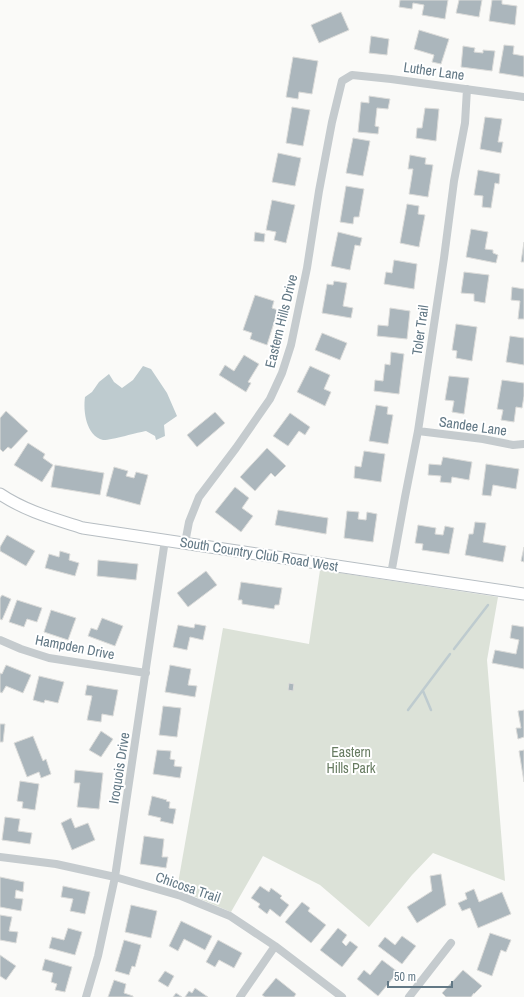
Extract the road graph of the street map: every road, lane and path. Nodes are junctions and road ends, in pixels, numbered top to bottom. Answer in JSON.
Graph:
{"nodes":[{"id":1,"x":342,"y":81,"type":"joint"},
{"id":2,"x":467,"y":89,"type":"junction"},
{"id":3,"x":524,"y":97,"type":"edge"},
{"id":4,"x":418,"y":431,"type":"junction"},
{"id":5,"x":524,"y":444,"type":"edge"},
{"id":6,"x":0,"y":494,"type":"edge"},
{"id":7,"x":166,"y":540,"type":"junction"},
{"id":8,"x":185,"y":542,"type":"junction"},
{"id":9,"x":391,"y":574,"type":"junction"},
{"id":10,"x":524,"y":594,"type":"edge"},
{"id":11,"x":0,"y":640,"type":"edge"},
{"id":12,"x":146,"y":673,"type":"junction"},
{"id":13,"x":0,"y":858,"type":"edge"},
{"id":14,"x":115,"y":877,"type":"junction"},
{"id":15,"x":451,"y":943,"type":"dead end"},
{"id":16,"x":275,"y":946,"type":"junction"},
{"id":17,"x":86,"y":997,"type":"edge"},
{"id":18,"x":240,"y":997,"type":"edge"},
{"id":19,"x":342,"y":997,"type":"edge"},
{"id":20,"x":409,"y":997,"type":"edge"}],
"edges":[{"from":1,"to":2,"type":"street","name":"Luther Lane"},
{"from":1,"to":8,"type":"street","name":"Eastern Hills Drive"},
{"from":2,"to":3,"type":"street","name":"Luther Lane"},
{"from":2,"to":4,"type":"street","name":"Toler Trail"},
{"from":4,"to":5,"type":"street","name":"Sandee Lane"},
{"from":4,"to":9,"type":"street","name":"Toler Trail"},
{"from":6,"to":7,"type":"street","name":"South Country Club Road West"},
{"from":7,"to":8,"type":"street","name":"South Country Club Road West"},
{"from":7,"to":12,"type":"street","name":"Iroquois Drive"},
{"from":8,"to":9,"type":"street","name":"South Country Club Road West"},
{"from":9,"to":10,"type":"street","name":"South Country Club Road West"},
{"from":11,"to":12,"type":"street","name":"Hampden Drive"},
{"from":12,"to":14,"type":"street","name":"Iroquois Drive"},
{"from":13,"to":14,"type":"street","name":"Chicosa Trail"},
{"from":14,"to":16,"type":"street","name":"Chicosa Trail"},
{"from":14,"to":17,"type":"street","name":"Iroquois Drive"},
{"from":15,"to":20,"type":"street"},
{"from":16,"to":18,"type":"street"},
{"from":16,"to":19,"type":"street","name":"Chicosa Trail"}]}
